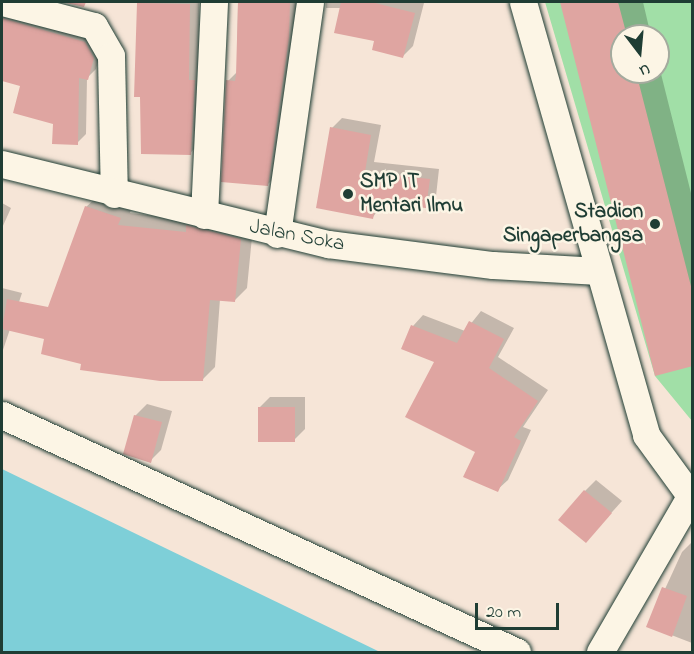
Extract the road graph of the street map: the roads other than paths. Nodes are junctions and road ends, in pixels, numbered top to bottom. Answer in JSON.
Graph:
{"nodes":[{"id":1,"x":2,"y":2,"type":"edge"},
{"id":2,"x":214,"y":2,"type":"edge"},
{"id":3,"x":310,"y":2,"type":"edge"},
{"id":4,"x":523,"y":2,"type":"edge"},
{"id":5,"x":96,"y":14,"type":"edge"},
{"id":6,"x":2,"y":164,"type":"edge"},
{"id":7,"x":114,"y":194,"type":"junction"},
{"id":8,"x":204,"y":215,"type":"junction"},
{"id":9,"x":277,"y":234,"type":"junction"},
{"id":10,"x":599,"y":271,"type":"junction"},
{"id":11,"x":2,"y":415,"type":"edge"},
{"id":12,"x":691,"y":497,"type":"edge"},
{"id":13,"x":517,"y":652,"type":"edge"},
{"id":14,"x":600,"y":652,"type":"edge"}],
"edges":[{"from":1,"to":5,"type":"street"},
{"from":2,"to":8,"type":"street"},
{"from":3,"to":9,"type":"street"},
{"from":4,"to":10,"type":"street"},
{"from":5,"to":7,"type":"street"},
{"from":6,"to":7,"type":"street","name":"Jalan Soka"},
{"from":7,"to":8,"type":"street","name":"Jalan Soka"},
{"from":8,"to":9,"type":"street","name":"Jalan Soka"},
{"from":9,"to":10,"type":"street","name":"Jalan Soka"},
{"from":10,"to":12,"type":"street"},
{"from":11,"to":13,"type":"street"},
{"from":12,"to":14,"type":"street"}]}
